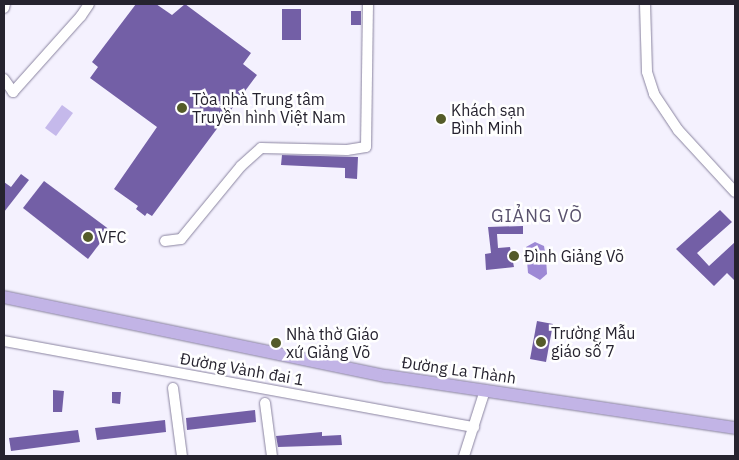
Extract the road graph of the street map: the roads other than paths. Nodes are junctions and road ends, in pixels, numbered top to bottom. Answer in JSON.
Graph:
{"nodes":[{"id":1,"x":5,"y":4,"type":"edge"},
{"id":2,"x":88,"y":4,"type":"edge"},
{"id":3,"x":368,"y":4,"type":"edge"},
{"id":4,"x":645,"y":4,"type":"edge"},
{"id":5,"x":4,"y":8,"type":"edge"},
{"id":6,"x":4,"y":79,"type":"edge"},
{"id":7,"x":4,"y":86,"type":"edge"},
{"id":8,"x":13,"y":92,"type":"junction"},
{"id":9,"x":735,"y":192,"type":"edge"},
{"id":10,"x":181,"y":239,"type":"junction"},
{"id":11,"x":166,"y":241,"type":"dead end"},
{"id":12,"x":193,"y":241,"type":"dead end"},
{"id":13,"x":4,"y":297,"type":"edge"},
{"id":14,"x":4,"y":341,"type":"edge"},
{"id":15,"x":173,"y":388,"type":"dead end"},
{"id":16,"x":485,"y":390,"type":"junction"},
{"id":17,"x":265,"y":403,"type":"dead end"},
{"id":18,"x":474,"y":426,"type":"junction"},
{"id":19,"x":735,"y":428,"type":"edge"},
{"id":20,"x":182,"y":456,"type":"edge"},
{"id":21,"x":272,"y":456,"type":"edge"},
{"id":22,"x":464,"y":456,"type":"edge"}],
"edges":[{"from":1,"to":5,"type":"street"},
{"from":2,"to":8,"type":"street"},
{"from":3,"to":10,"type":"street"},
{"from":4,"to":9,"type":"street"},
{"from":6,"to":8,"type":"street"},
{"from":7,"to":8,"type":"street"},
{"from":10,"to":11,"type":"street"},
{"from":10,"to":12,"type":"street"},
{"from":13,"to":16,"type":"main road","name":"Đường La Thành"},
{"from":14,"to":18,"type":"street","name":"Đường Vành đai 1"},
{"from":15,"to":20,"type":"street"},
{"from":16,"to":18,"type":"street"},
{"from":16,"to":19,"type":"main road","name":"Đường La Thành"},
{"from":17,"to":21,"type":"street"},
{"from":18,"to":22,"type":"street"}]}
